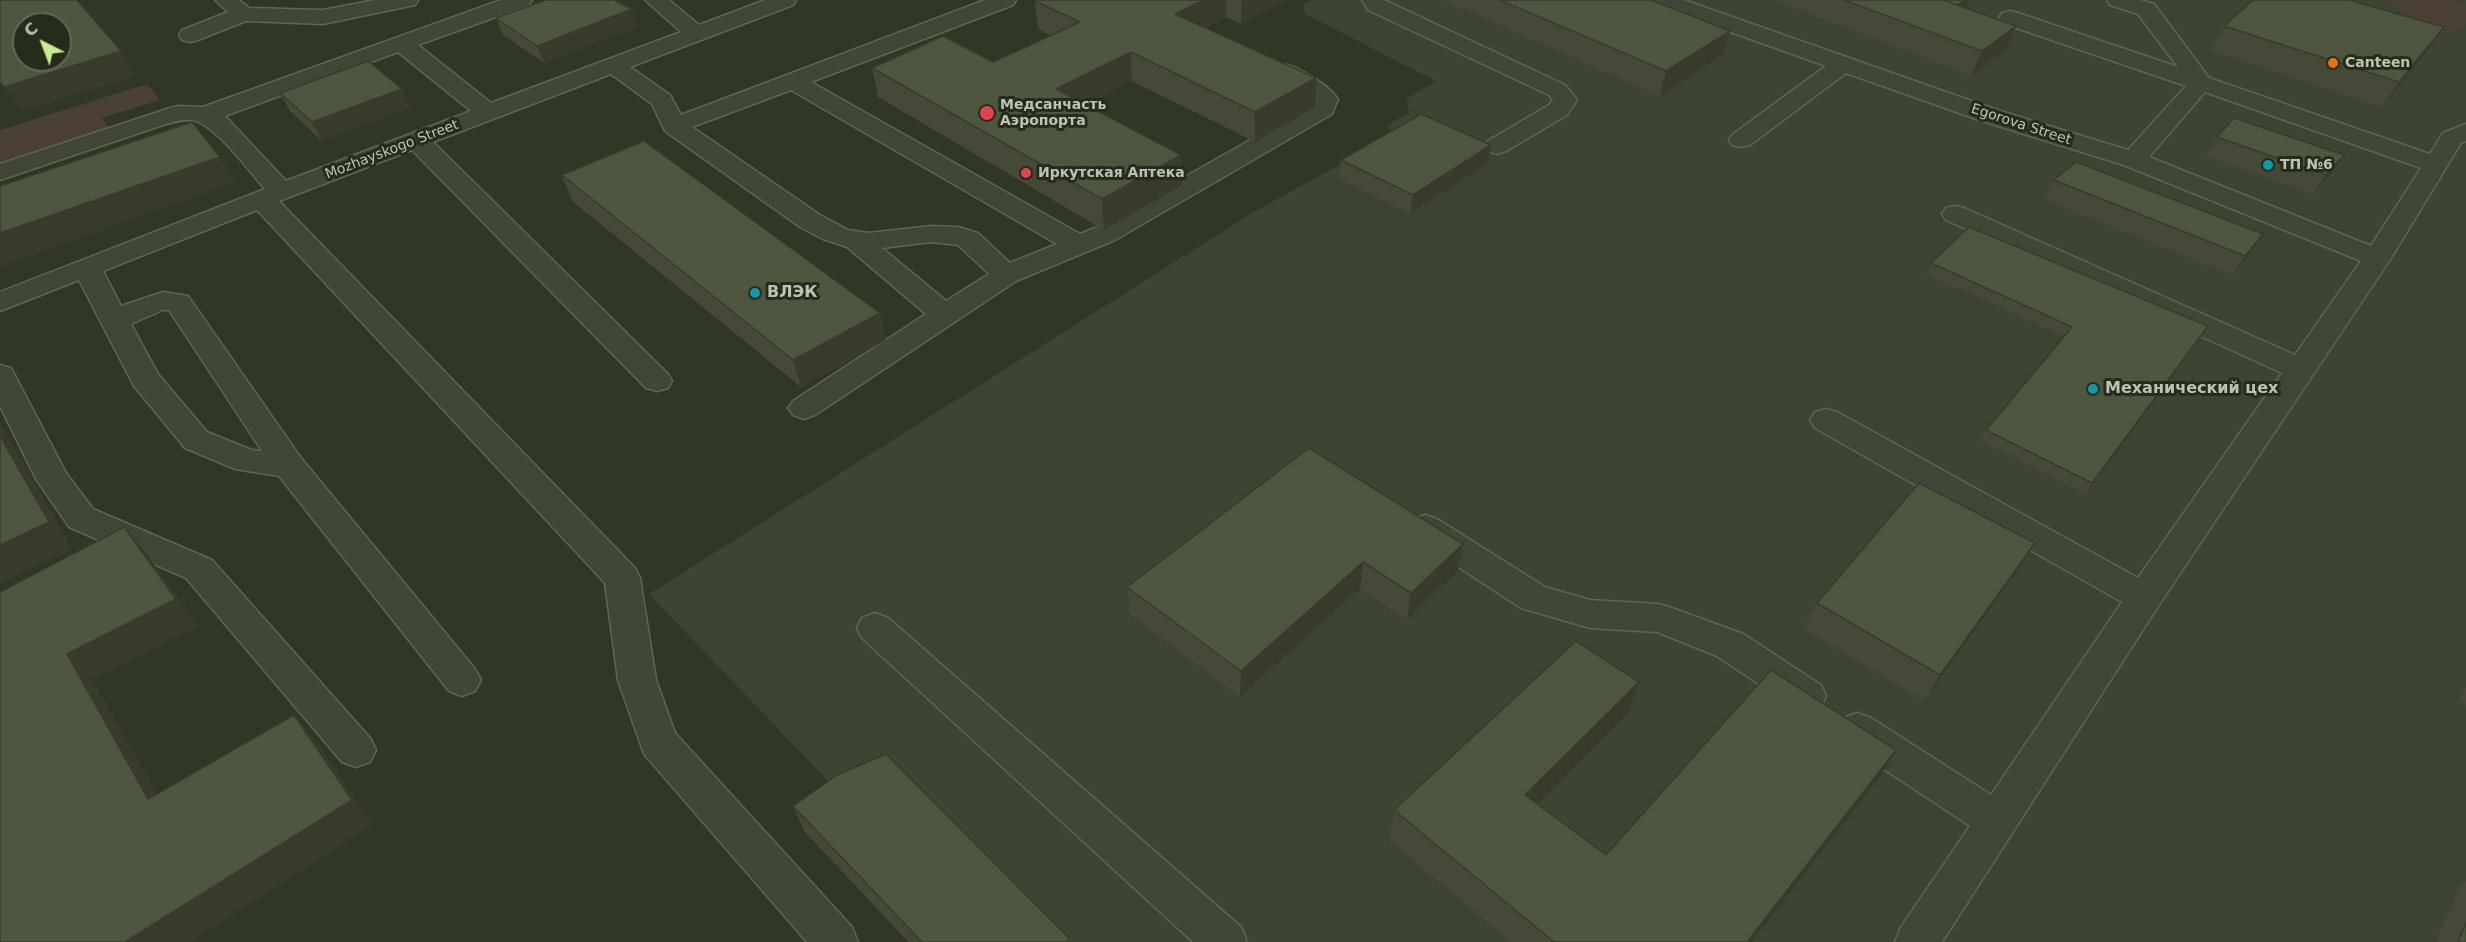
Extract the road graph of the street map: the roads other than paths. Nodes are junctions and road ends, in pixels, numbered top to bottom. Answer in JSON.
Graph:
{"nodes":[{"id":1,"x":520,"y":0,"type":"edge"},
{"id":2,"x":656,"y":0,"type":"edge"},
{"id":3,"x":785,"y":0,"type":"edge"},
{"id":4,"x":1005,"y":0,"type":"edge"},
{"id":5,"x":1373,"y":0,"type":"edge"},
{"id":6,"x":1663,"y":0,"type":"edge"},
{"id":7,"x":2118,"y":0,"type":"edge"},
{"id":8,"x":398,"y":1,"type":"edge"},
{"id":9,"x":2151,"y":4,"type":"edge"},
{"id":10,"x":234,"y":7,"type":"edge"},
{"id":11,"x":2010,"y":18,"type":"dead end"},
{"id":12,"x":697,"y":34,"type":"junction"},
{"id":13,"x":190,"y":35,"type":"dead end"},
{"id":14,"x":401,"y":43,"type":"junction"},
{"id":15,"x":1255,"y":57,"type":"edge"},
{"id":16,"x":1842,"y":65,"type":"junction"},
{"id":17,"x":614,"y":66,"type":"junction"},
{"id":18,"x":793,"y":81,"type":"junction"},
{"id":19,"x":2201,"y":83,"type":"junction"},
{"id":20,"x":488,"y":114,"type":"junction"},
{"id":21,"x":204,"y":116,"type":"junction"},
{"id":22,"x":674,"y":126,"type":"junction"},
{"id":23,"x":2466,"y":131,"type":"edge"},
{"id":24,"x":1741,"y":140,"type":"dead end"},
{"id":25,"x":417,"y":141,"type":"junction"},
{"id":26,"x":1497,"y":146,"type":"dead end"},
{"id":27,"x":2133,"y":160,"type":"junction"},
{"id":28,"x":2435,"y":164,"type":"junction"},
{"id":29,"x":0,"y":172,"type":"edge"},
{"id":30,"x":272,"y":196,"type":"junction"},
{"id":31,"x":1955,"y":213,"type":"dead end"},
{"id":32,"x":856,"y":241,"type":"junction"},
{"id":33,"x":1077,"y":244,"type":"junction"},
{"id":34,"x":2377,"y":258,"type":"junction"},
{"id":35,"x":87,"y":268,"type":"junction"},
{"id":36,"x":1006,"y":274,"type":"junction"},
{"id":37,"x":0,"y":302,"type":"edge"},
{"id":38,"x":945,"y":315,"type":"junction"},
{"id":39,"x":114,"y":320,"type":"junction"},
{"id":40,"x":2300,"y":369,"type":"junction"},
{"id":41,"x":0,"y":375,"type":"edge"},
{"id":42,"x":657,"y":381,"type":"dead end"},
{"id":43,"x":804,"y":408,"type":"dead end"},
{"id":44,"x":1826,"y":420,"type":"dead end"},
{"id":45,"x":289,"y":466,"type":"junction"},
{"id":46,"x":1398,"y":511,"type":"edge"},
{"id":47,"x":2144,"y":598,"type":"junction"},
{"id":48,"x":875,"y":628,"type":"dead end"},
{"id":49,"x":462,"y":680,"type":"dead end"},
{"id":50,"x":356,"y":750,"type":"dead end"},
{"id":51,"x":1996,"y":821,"type":"junction"},
{"id":52,"x":836,"y":942,"type":"edge"},
{"id":53,"x":1225,"y":942,"type":"edge"},
{"id":54,"x":1917,"y":942,"type":"edge"}],
"edges":[{"from":1,"to":14,"type":"street"},
{"from":2,"to":12,"type":"street"},
{"from":3,"to":12,"type":"street","name":"Mozhayskogo Street"},
{"from":4,"to":18,"type":"street"},
{"from":5,"to":26,"type":"street"},
{"from":6,"to":16,"type":"street","name":"Egorova Street"},
{"from":7,"to":9,"type":"street"},
{"from":8,"to":10,"type":"street"},
{"from":9,"to":19,"type":"street"},
{"from":10,"to":13,"type":"street"},
{"from":11,"to":19,"type":"street"},
{"from":12,"to":17,"type":"street","name":"Mozhayskogo Street"},
{"from":14,"to":20,"type":"street"},
{"from":14,"to":21,"type":"street"},
{"from":15,"to":33,"type":"street"},
{"from":16,"to":24,"type":"street"},
{"from":16,"to":27,"type":"street","name":"Egorova Street"},
{"from":17,"to":20,"type":"street","name":"Mozhayskogo Street"},
{"from":17,"to":22,"type":"street"},
{"from":18,"to":22,"type":"street"},
{"from":18,"to":33,"type":"street"},
{"from":19,"to":27,"type":"street"},
{"from":19,"to":28,"type":"street"},
{"from":20,"to":25,"type":"street","name":"Mozhayskogo Street"},
{"from":21,"to":29,"type":"street"},
{"from":21,"to":30,"type":"street"},
{"from":22,"to":32,"type":"street"},
{"from":23,"to":28,"type":"street"},
{"from":25,"to":30,"type":"street","name":"Mozhayskogo Street"},
{"from":25,"to":42,"type":"street"},
{"from":27,"to":34,"type":"street","name":"Egorova Street"},
{"from":28,"to":34,"type":"street"},
{"from":30,"to":35,"type":"street","name":"Mozhayskogo Street"},
{"from":30,"to":52,"type":"street"},
{"from":31,"to":40,"type":"street"},
{"from":32,"to":36,"type":"street"},
{"from":32,"to":38,"type":"street"},
{"from":33,"to":36,"type":"street"},
{"from":34,"to":40,"type":"street"},
{"from":35,"to":37,"type":"street","name":"Mozhayskogo Street"},
{"from":35,"to":39,"type":"street"},
{"from":36,"to":38,"type":"street"},
{"from":38,"to":43,"type":"street"},
{"from":39,"to":45,"type":"street"},
{"from":39,"to":45,"type":"street"},
{"from":40,"to":47,"type":"street"},
{"from":41,"to":50,"type":"street"},
{"from":44,"to":47,"type":"street"},
{"from":45,"to":49,"type":"street"},
{"from":46,"to":51,"type":"street"},
{"from":47,"to":51,"type":"street"},
{"from":48,"to":53,"type":"street"},
{"from":51,"to":54,"type":"street"}]}
